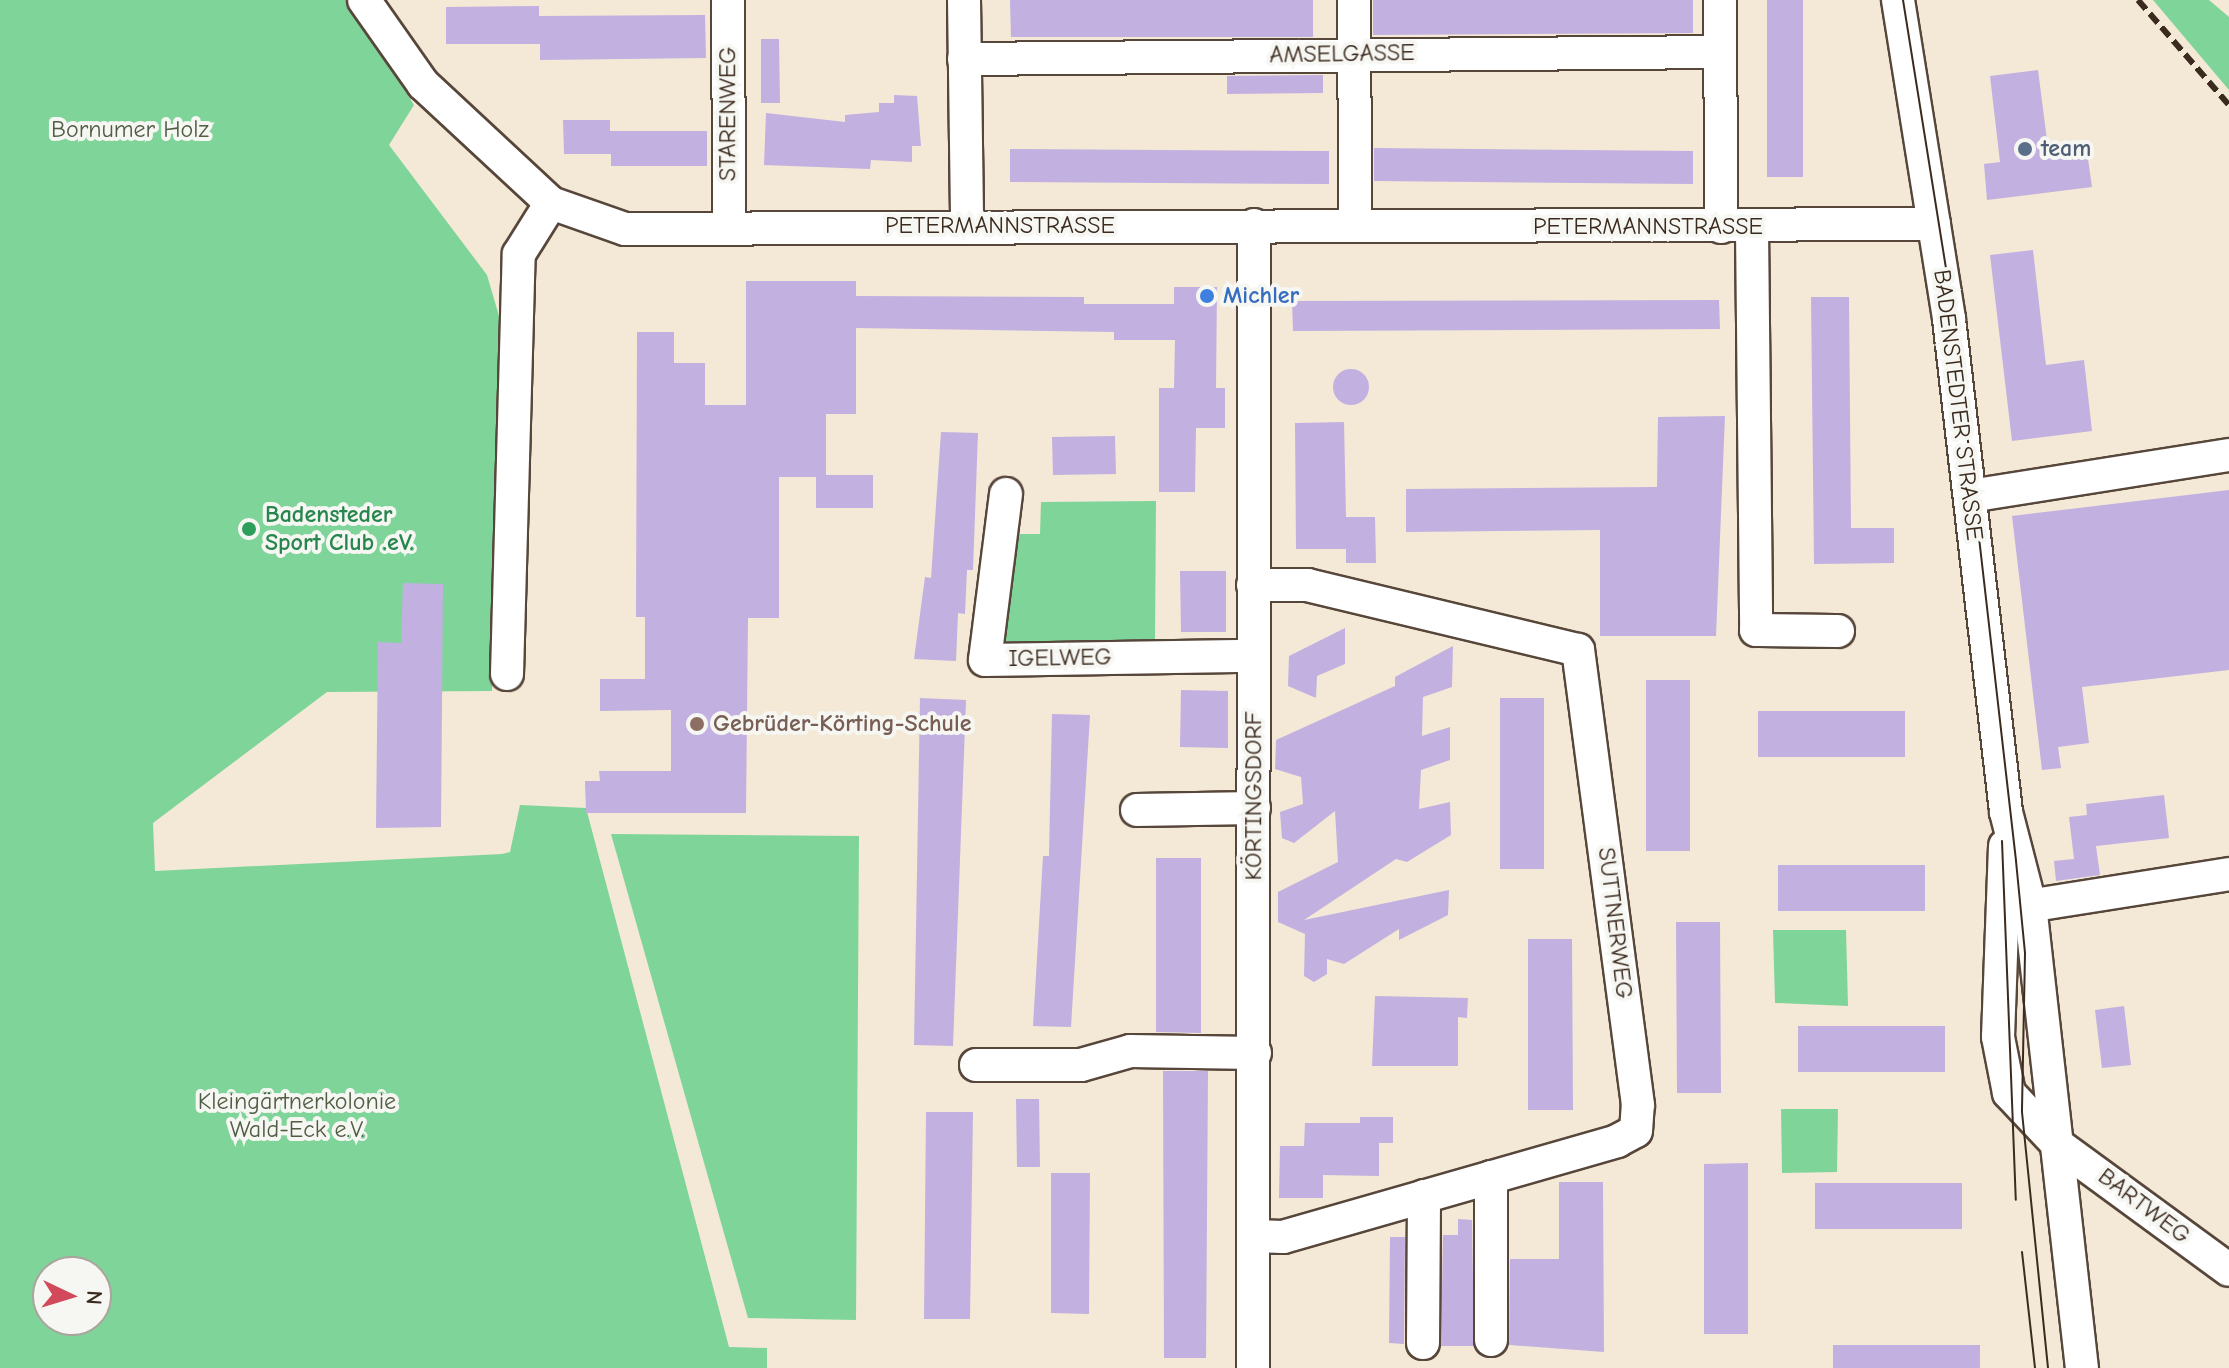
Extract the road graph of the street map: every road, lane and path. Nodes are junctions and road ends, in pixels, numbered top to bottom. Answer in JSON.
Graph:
{"nodes":[{"id":1,"x":364,"y":0,"type":"edge"},
{"id":2,"x":728,"y":0,"type":"edge"},
{"id":3,"x":964,"y":0,"type":"edge"},
{"id":4,"x":1354,"y":0,"type":"edge"},
{"id":5,"x":1720,"y":0,"type":"edge"},
{"id":6,"x":1898,"y":0,"type":"edge"},
{"id":7,"x":1720,"y":52,"type":"junction"},
{"id":8,"x":1354,"y":54,"type":"junction"},
{"id":9,"x":964,"y":59,"type":"junction"},
{"id":10,"x":551,"y":203,"type":"junction"},
{"id":11,"x":1934,"y":224,"type":"junction"},
{"id":12,"x":1254,"y":225,"type":"junction"},
{"id":13,"x":1355,"y":225,"type":"junction"},
{"id":14,"x":967,"y":226,"type":"junction"},
{"id":15,"x":1737,"y":227,"type":"junction"},
{"id":16,"x":729,"y":228,"type":"junction"},
{"id":17,"x":2229,"y":455,"type":"edge"},
{"id":18,"x":1006,"y":494,"type":"dead end"},
{"id":19,"x":1970,"y":496,"type":"junction"},
{"id":20,"x":1253,"y":585,"type":"junction"},
{"id":21,"x":1838,"y":631,"type":"dead end"},
{"id":22,"x":1253,"y":656,"type":"junction"},
{"id":23,"x":507,"y":674,"type":"dead end"},
{"id":24,"x":1254,"y":808,"type":"junction"},
{"id":25,"x":1137,"y":810,"type":"dead end"},
{"id":26,"x":2229,"y":874,"type":"edge"},
{"id":27,"x":2016,"y":908,"type":"junction"},
{"id":28,"x":1255,"y":1053,"type":"junction"},
{"id":29,"x":976,"y":1065,"type":"dead end"},
{"id":30,"x":2057,"y":1144,"type":"junction"},
{"id":31,"x":1491,"y":1177,"type":"junction"},
{"id":32,"x":1424,"y":1196,"type":"junction"},
{"id":33,"x":1253,"y":1236,"type":"junction"},
{"id":34,"x":2229,"y":1270,"type":"edge"},
{"id":35,"x":1491,"y":1340,"type":"dead end"},
{"id":36,"x":1423,"y":1343,"type":"dead end"},
{"id":37,"x":1253,"y":1368,"type":"edge"},
{"id":38,"x":2082,"y":1368,"type":"edge"}],
"edges":[{"from":1,"to":10,"type":"street"},
{"from":2,"to":16,"type":"street","name":"STARENWEG"},
{"from":3,"to":9,"type":"street"},
{"from":4,"to":8,"type":"street"},
{"from":5,"to":7,"type":"street"},
{"from":6,"to":11,"type":"street","name":"BADENSTEDTER STRASSE"},
{"from":7,"to":8,"type":"street","name":"AMSELGASSE"},
{"from":7,"to":15,"type":"street"},
{"from":8,"to":9,"type":"street","name":"AMSELGASSE"},
{"from":8,"to":13,"type":"street"},
{"from":9,"to":14,"type":"street"},
{"from":10,"to":16,"type":"street","name":"PETERMANNSTRASSE"},
{"from":10,"to":23,"type":"street"},
{"from":11,"to":15,"type":"street","name":"PETERMANNSTRASSE"},
{"from":11,"to":19,"type":"street","name":"BADENSTEDTER STRASSE"},
{"from":12,"to":13,"type":"street","name":"PETERMANNSTRASSE"},
{"from":12,"to":14,"type":"street","name":"PETERMANNSTRASSE"},
{"from":12,"to":20,"type":"street","name":"KÖRTINGSDORF"},
{"from":13,"to":15,"type":"street","name":"PETERMANNSTRASSE"},
{"from":14,"to":16,"type":"street","name":"PETERMANNSTRASSE"},
{"from":15,"to":21,"type":"street"},
{"from":17,"to":19,"type":"street"},
{"from":18,"to":22,"type":"street","name":"IGELWEG"},
{"from":19,"to":27,"type":"street","name":"BADENSTEDTER STRASSE"},
{"from":20,"to":22,"type":"street","name":"KÖRTINGSDORF"},
{"from":20,"to":31,"type":"street","name":"SUTTNERWEG"},
{"from":22,"to":24,"type":"street","name":"KÖRTINGSDORF"},
{"from":24,"to":25,"type":"street"},
{"from":24,"to":28,"type":"street","name":"KÖRTINGSDORF"},
{"from":26,"to":27,"type":"street"},
{"from":27,"to":30,"type":"street","name":"BADENSTEDTER STRASSE"},
{"from":27,"to":30,"type":"street","name":"BADENSTEDTER STRASSE"},
{"from":28,"to":29,"type":"street"},
{"from":28,"to":33,"type":"street","name":"KÖRTINGSDORF"},
{"from":30,"to":34,"type":"street","name":"BARTWEG"},
{"from":30,"to":38,"type":"street","name":"BADENSTEDTER STRASSE"},
{"from":31,"to":32,"type":"street","name":"SUTTNERWEG"},
{"from":31,"to":35,"type":"street"},
{"from":32,"to":33,"type":"street","name":"SUTTNERWEG"},
{"from":32,"to":36,"type":"street"},
{"from":33,"to":37,"type":"street","name":"KÖRTINGSDORF"}]}
